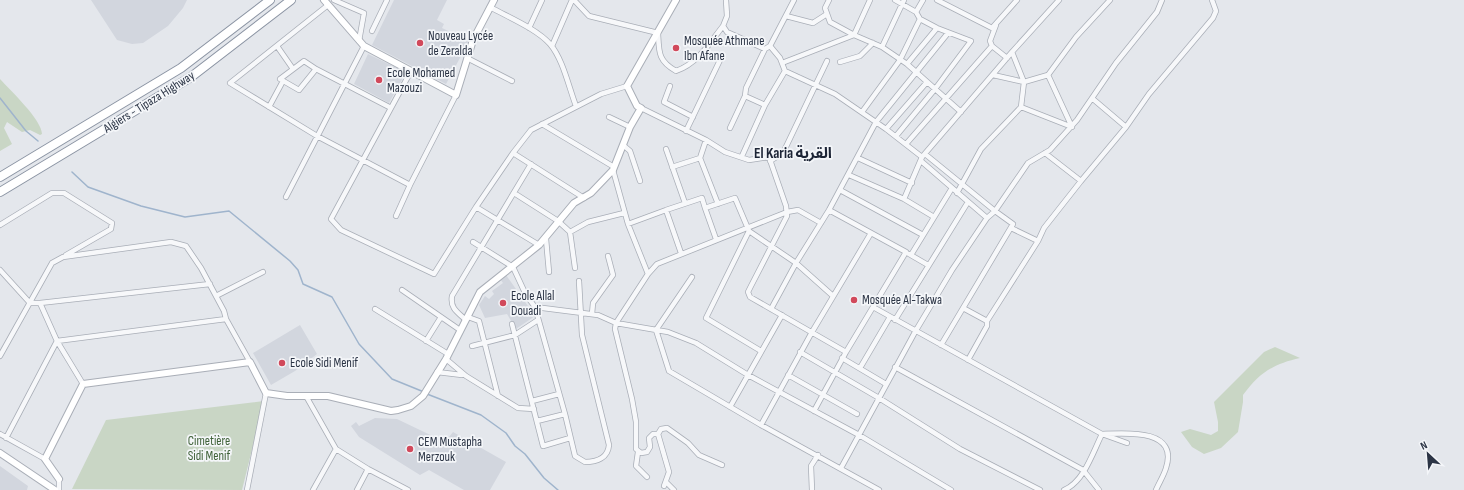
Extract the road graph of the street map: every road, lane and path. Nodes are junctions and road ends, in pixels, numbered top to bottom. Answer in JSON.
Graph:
{"nodes":[{"id":1,"x":270,"y":0,"type":"edge"},
{"id":2,"x":291,"y":0,"type":"edge"},
{"id":3,"x":296,"y":0,"type":"edge"},
{"id":4,"x":334,"y":0,"type":"edge"},
{"id":5,"x":387,"y":0,"type":"edge"},
{"id":6,"x":494,"y":0,"type":"edge"},
{"id":7,"x":542,"y":0,"type":"edge"},
{"id":8,"x":573,"y":0,"type":"edge"},
{"id":9,"x":676,"y":0,"type":"edge"},
{"id":10,"x":726,"y":0,"type":"edge"},
{"id":11,"x":794,"y":0,"type":"edge"},
{"id":12,"x":829,"y":0,"type":"edge"},
{"id":13,"x":870,"y":0,"type":"edge"},
{"id":14,"x":895,"y":0,"type":"edge"},
{"id":15,"x":922,"y":0,"type":"edge"},
{"id":16,"x":937,"y":0,"type":"edge"},
{"id":17,"x":1017,"y":0,"type":"edge"},
{"id":18,"x":1059,"y":0,"type":"edge"},
{"id":19,"x":1110,"y":0,"type":"edge"},
{"id":20,"x":1162,"y":0,"type":"edge"},
{"id":21,"x":1212,"y":0,"type":"edge"},
{"id":22,"x":903,"y":2,"type":"edge"},
{"id":23,"x":326,"y":3,"type":"edge"},
{"id":24,"x":284,"y":6,"type":"junction"},
{"id":25,"x":490,"y":7,"type":"junction"},
{"id":26,"x":916,"y":12,"type":"junction"},
{"id":27,"x":827,"y":14,"type":"junction"},
{"id":28,"x":786,"y":16,"type":"junction"},
{"id":29,"x":920,"y":19,"type":"junction"},
{"id":30,"x":820,"y":20,"type":"junction"},
{"id":31,"x":830,"y":22,"type":"junction"},
{"id":32,"x":996,"y":25,"type":"junction"},
{"id":33,"x":723,"y":26,"type":"junction"},
{"id":34,"x":529,"y":28,"type":"junction"},
{"id":35,"x":937,"y":28,"type":"junction"},
{"id":36,"x":372,"y":31,"type":"dead end"},
{"id":37,"x":948,"y":32,"type":"junction"},
{"id":38,"x":658,"y":33,"type":"junction"},
{"id":39,"x":854,"y":35,"type":"junction"},
{"id":40,"x":359,"y":41,"type":"junction"},
{"id":41,"x":872,"y":43,"type":"junction"},
{"id":42,"x":277,"y":46,"type":"junction"},
{"id":43,"x":364,"y":46,"type":"junction"},
{"id":44,"x":552,"y":46,"type":"junction"},
{"id":45,"x":882,"y":46,"type":"junction"},
{"id":46,"x":992,"y":46,"type":"junction"},
{"id":47,"x":767,"y":48,"type":"junction"},
{"id":48,"x":1012,"y":52,"type":"junction"},
{"id":49,"x":467,"y":58,"type":"junction"},
{"id":50,"x":721,"y":58,"type":"dead end"},
{"id":51,"x":1007,"y":58,"type":"junction"},
{"id":52,"x":900,"y":60,"type":"junction"},
{"id":53,"x":826,"y":61,"type":"dead end"},
{"id":54,"x":840,"y":62,"type":"dead end"},
{"id":55,"x":782,"y":63,"type":"junction"},
{"id":56,"x":907,"y":64,"type":"junction"},
{"id":57,"x":293,"y":68,"type":"junction"},
{"id":58,"x":316,"y":69,"type":"junction"},
{"id":59,"x":411,"y":71,"type":"junction"},
{"id":60,"x":785,"y":71,"type":"junction"},
{"id":61,"x":917,"y":73,"type":"junction"},
{"id":62,"x":993,"y":75,"type":"junction"},
{"id":63,"x":1048,"y":75,"type":"junction"},
{"id":64,"x":283,"y":81,"type":"junction"},
{"id":65,"x":512,"y":81,"type":"dead end"},
{"id":66,"x":927,"y":82,"type":"junction"},
{"id":67,"x":1024,"y":82,"type":"junction"},
{"id":68,"x":344,"y":84,"type":"junction"},
{"id":69,"x":815,"y":85,"type":"junction"},
{"id":70,"x":628,"y":86,"type":"junction"},
{"id":71,"x":670,"y":86,"type":"dead end"},
{"id":72,"x":936,"y":89,"type":"junction"},
{"id":73,"x":456,"y":95,"type":"junction"},
{"id":74,"x":745,"y":96,"type":"junction"},
{"id":75,"x":946,"y":99,"type":"junction"},
{"id":76,"x":1093,"y":99,"type":"junction"},
{"id":77,"x":765,"y":105,"type":"junction"},
{"id":78,"x":576,"y":106,"type":"junction"},
{"id":79,"x":269,"y":107,"type":"junction"},
{"id":80,"x":1021,"y":107,"type":"junction"},
{"id":81,"x":392,"y":108,"type":"junction"},
{"id":82,"x":641,"y":108,"type":"junction"},
{"id":83,"x":862,"y":112,"type":"junction"},
{"id":84,"x":961,"y":112,"type":"junction"},
{"id":85,"x":609,"y":117,"type":"dead end"},
{"id":86,"x":693,"y":117,"type":"junction"},
{"id":87,"x":876,"y":122,"type":"junction"},
{"id":88,"x":542,"y":124,"type":"junction"},
{"id":89,"x":1072,"y":126,"type":"junction"},
{"id":90,"x":630,"y":127,"type":"junction"},
{"id":91,"x":1126,"y":127,"type":"junction"},
{"id":92,"x":730,"y":128,"type":"dead end"},
{"id":93,"x":886,"y":129,"type":"junction"},
{"id":94,"x":686,"y":131,"type":"junction"},
{"id":95,"x":317,"y":136,"type":"junction"},
{"id":96,"x":896,"y":136,"type":"junction"},
{"id":97,"x":706,"y":140,"type":"junction"},
{"id":98,"x":906,"y":144,"type":"junction"},
{"id":99,"x":623,"y":146,"type":"junction"},
{"id":100,"x":666,"y":149,"type":"dead end"},
{"id":101,"x":513,"y":153,"type":"junction"},
{"id":102,"x":1046,"y":153,"type":"junction"},
{"id":103,"x":742,"y":156,"type":"junction"},
{"id":104,"x":700,"y":158,"type":"junction"},
{"id":105,"x":858,"y":158,"type":"junction"},
{"id":106,"x":923,"y":158,"type":"junction"},
{"id":107,"x":364,"y":160,"type":"junction"},
{"id":108,"x":770,"y":161,"type":"junction"},
{"id":109,"x":531,"y":164,"type":"junction"},
{"id":110,"x":672,"y":167,"type":"junction"},
{"id":111,"x":614,"y":169,"type":"junction"},
{"id":112,"x":849,"y":175,"type":"junction"},
{"id":113,"x":0,"y":177,"type":"edge"},
{"id":114,"x":640,"y":181,"type":"dead end"},
{"id":115,"x":1081,"y":181,"type":"junction"},
{"id":116,"x":912,"y":183,"type":"junction"},
{"id":117,"x":410,"y":185,"type":"junction"},
{"id":118,"x":962,"y":185,"type":"junction"},
{"id":119,"x":952,"y":188,"type":"junction"},
{"id":120,"x":840,"y":190,"type":"junction"},
{"id":121,"x":0,"y":192,"type":"edge"},
{"id":122,"x":514,"y":193,"type":"junction"},
{"id":123,"x":957,"y":193,"type":"junction"},
{"id":124,"x":286,"y":197,"type":"dead end"},
{"id":125,"x":584,"y":198,"type":"junction"},
{"id":126,"x":904,"y":199,"type":"junction"},
{"id":127,"x":968,"y":202,"type":"junction"},
{"id":128,"x":685,"y":203,"type":"junction"},
{"id":129,"x":718,"y":204,"type":"junction"},
{"id":130,"x":476,"y":207,"type":"junction"},
{"id":131,"x":706,"y":208,"type":"junction"},
{"id":132,"x":666,"y":210,"type":"junction"},
{"id":133,"x":830,"y":210,"type":"junction"},
{"id":134,"x":994,"y":211,"type":"junction"},
{"id":135,"x":787,"y":212,"type":"junction"},
{"id":136,"x":624,"y":213,"type":"junction"},
{"id":137,"x":396,"y":216,"type":"dead end"},
{"id":138,"x":934,"y":217,"type":"junction"},
{"id":139,"x":987,"y":218,"type":"junction"},
{"id":140,"x":498,"y":219,"type":"junction"},
{"id":141,"x":558,"y":221,"type":"junction"},
{"id":142,"x":822,"y":223,"type":"junction"},
{"id":143,"x":628,"y":224,"type":"junction"},
{"id":144,"x":0,"y":225,"type":"edge"},
{"id":145,"x":1011,"y":228,"type":"junction"},
{"id":146,"x":748,"y":229,"type":"junction"},
{"id":147,"x":570,"y":232,"type":"junction"},
{"id":148,"x":871,"y":233,"type":"junction"},
{"id":149,"x":923,"y":235,"type":"junction"},
{"id":150,"x":546,"y":238,"type":"junction"},
{"id":151,"x":716,"y":239,"type":"junction"},
{"id":152,"x":89,"y":241,"type":"junction"},
{"id":153,"x":1038,"y":241,"type":"junction"},
{"id":154,"x":473,"y":242,"type":"dead end"},
{"id":155,"x":771,"y":244,"type":"junction"},
{"id":156,"x":539,"y":245,"type":"junction"},
{"id":157,"x":481,"y":247,"type":"junction"},
{"id":158,"x":906,"y":252,"type":"junction"},
{"id":159,"x":682,"y":253,"type":"junction"},
{"id":160,"x":84,"y":254,"type":"junction"},
{"id":161,"x":911,"y":255,"type":"junction"},
{"id":162,"x":608,"y":256,"type":"dead end"},
{"id":163,"x":63,"y":257,"type":"junction"},
{"id":164,"x":796,"y":263,"type":"junction"},
{"id":165,"x":928,"y":265,"type":"junction"},
{"id":166,"x":513,"y":267,"type":"junction"},
{"id":167,"x":575,"y":268,"type":"dead end"},
{"id":168,"x":0,"y":270,"type":"edge"},
{"id":169,"x":263,"y":272,"type":"dead end"},
{"id":170,"x":549,"y":272,"type":"dead end"},
{"id":171,"x":648,"y":274,"type":"junction"},
{"id":172,"x":692,"y":277,"type":"dead end"},
{"id":173,"x":579,"y":281,"type":"dead end"},
{"id":174,"x":210,"y":284,"type":"junction"},
{"id":175,"x":402,"y":290,"type":"dead end"},
{"id":176,"x":216,"y":296,"type":"junction"},
{"id":177,"x":833,"y":296,"type":"junction"},
{"id":178,"x":30,"y":303,"type":"junction"},
{"id":179,"x":40,"y":303,"type":"junction"},
{"id":180,"x":535,"y":306,"type":"junction"},
{"id":181,"x":873,"y":307,"type":"junction"},
{"id":182,"x":963,"y":308,"type":"junction"},
{"id":183,"x":374,"y":309,"type":"dead end"},
{"id":184,"x":771,"y":309,"type":"junction"},
{"id":185,"x":579,"y":312,"type":"junction"},
{"id":186,"x":592,"y":314,"type":"junction"},
{"id":187,"x":782,"y":315,"type":"junction"},
{"id":188,"x":890,"y":316,"type":"junction"},
{"id":189,"x":441,"y":317,"type":"junction"},
{"id":190,"x":467,"y":318,"type":"junction"},
{"id":191,"x":226,"y":319,"type":"junction"},
{"id":192,"x":538,"y":320,"type":"junction"},
{"id":193,"x":895,"y":320,"type":"junction"},
{"id":194,"x":987,"y":321,"type":"junction"},
{"id":195,"x":616,"y":323,"type":"junction"},
{"id":196,"x":512,"y":324,"type":"dead end"},
{"id":197,"x":460,"y":330,"type":"junction"},
{"id":198,"x":656,"y":330,"type":"junction"},
{"id":199,"x":812,"y":332,"type":"junction"},
{"id":200,"x":915,"y":332,"type":"junction"},
{"id":201,"x":515,"y":335,"type":"junction"},
{"id":202,"x":57,"y":341,"type":"junction"},
{"id":203,"x":426,"y":341,"type":"junction"},
{"id":204,"x":486,"y":343,"type":"junction"},
{"id":205,"x":941,"y":345,"type":"junction"},
{"id":206,"x":472,"y":346,"type":"dead end"},
{"id":207,"x":761,"y":351,"type":"junction"},
{"id":208,"x":800,"y":352,"type":"junction"},
{"id":209,"x":846,"y":352,"type":"junction"},
{"id":210,"x":0,"y":356,"type":"edge"},
{"id":211,"x":447,"y":357,"type":"junction"},
{"id":212,"x":842,"y":358,"type":"junction"},
{"id":213,"x":968,"y":360,"type":"junction"},
{"id":214,"x":250,"y":362,"type":"junction"},
{"id":215,"x":895,"y":367,"type":"junction"},
{"id":216,"x":860,"y":368,"type":"junction"},
{"id":217,"x":436,"y":372,"type":"junction"},
{"id":218,"x":835,"y":372,"type":"junction"},
{"id":219,"x":748,"y":375,"type":"junction"},
{"id":220,"x":788,"y":375,"type":"junction"},
{"id":221,"x":466,"y":376,"type":"junction"},
{"id":222,"x":83,"y":384,"type":"junction"},
{"id":223,"x":886,"y":384,"type":"junction"},
{"id":224,"x":778,"y":390,"type":"junction"},
{"id":225,"x":266,"y":393,"type":"junction"},
{"id":226,"x":559,"y":394,"type":"junction"},
{"id":227,"x":824,"y":394,"type":"junction"},
{"id":228,"x":306,"y":396,"type":"junction"},
{"id":229,"x":498,"y":396,"type":"junction"},
{"id":230,"x":879,"y":398,"type":"junction"},
{"id":231,"x":532,"y":401,"type":"junction"},
{"id":232,"x":730,"y":407,"type":"junction"},
{"id":233,"x":534,"y":409,"type":"junction"},
{"id":234,"x":814,"y":411,"type":"junction"},
{"id":235,"x":565,"y":414,"type":"junction"},
{"id":236,"x":857,"y":414,"type":"dead end"},
{"id":237,"x":537,"y":422,"type":"junction"},
{"id":238,"x":761,"y":425,"type":"junction"},
{"id":239,"x":0,"y":434,"type":"edge"},
{"id":240,"x":658,"y":434,"type":"junction"},
{"id":241,"x":1102,"y":434,"type":"junction"},
{"id":242,"x":859,"y":435,"type":"junction"},
{"id":243,"x":6,"y":438,"type":"junction"},
{"id":244,"x":570,"y":438,"type":"junction"},
{"id":245,"x":1127,"y":443,"type":"dead end"},
{"id":246,"x":336,"y":449,"type":"junction"},
{"id":247,"x":638,"y":452,"type":"junction"},
{"id":248,"x":0,"y":453,"type":"edge"},
{"id":249,"x":818,"y":455,"type":"junction"},
{"id":250,"x":45,"y":459,"type":"junction"},
{"id":251,"x":722,"y":465,"type":"dead end"},
{"id":252,"x":841,"y":468,"type":"junction"},
{"id":253,"x":368,"y":469,"type":"junction"},
{"id":254,"x":1084,"y":470,"type":"junction"},
{"id":255,"x":648,"y":477,"type":"dead end"},
{"id":256,"x":59,"y":479,"type":"joint"},
{"id":257,"x":401,"y":488,"type":"edge"},
{"id":258,"x":1097,"y":489,"type":"edge"},
{"id":259,"x":55,"y":490,"type":"edge"},
{"id":260,"x":58,"y":490,"type":"edge"},
{"id":261,"x":247,"y":490,"type":"edge"},
{"id":262,"x":313,"y":490,"type":"edge"},
{"id":263,"x":356,"y":490,"type":"edge"},
{"id":264,"x":408,"y":490,"type":"edge"},
{"id":265,"x":674,"y":490,"type":"edge"},
{"id":266,"x":812,"y":490,"type":"edge"},
{"id":267,"x":879,"y":490,"type":"edge"},
{"id":268,"x":951,"y":490,"type":"edge"},
{"id":269,"x":1040,"y":490,"type":"edge"},
{"id":270,"x":1064,"y":490,"type":"edge"},
{"id":271,"x":1156,"y":490,"type":"edge"}],
"edges":[{"from":1,"to":113,"type":"highway","name":"Algiers - Tipaza Highway"},
{"from":2,"to":24,"type":"highway","name":"Algiers - Tipaza Highway"},
{"from":3,"to":24,"type":"highway"},
{"from":4,"to":40,"type":"street"},
{"from":5,"to":36,"type":"street"},
{"from":6,"to":25,"type":"street"},
{"from":7,"to":34,"type":"street"},
{"from":8,"to":38,"type":"street"},
{"from":8,"to":44,"type":"street"},
{"from":9,"to":38,"type":"street"},
{"from":10,"to":33,"type":"street"},
{"from":11,"to":28,"type":"street"},
{"from":12,"to":27,"type":"street"},
{"from":13,"to":39,"type":"street"},
{"from":14,"to":22,"type":"street"},
{"from":15,"to":26,"type":"street"},
{"from":16,"to":32,"type":"street"},
{"from":17,"to":32,"type":"street"},
{"from":18,"to":48,"type":"street"},
{"from":19,"to":63,"type":"street"},
{"from":20,"to":76,"type":"street"},
{"from":21,"to":91,"type":"street"},
{"from":22,"to":26,"type":"street"},
{"from":22,"to":45,"type":"street"},
{"from":23,"to":40,"type":"street"},
{"from":23,"to":42,"type":"street"},
{"from":24,"to":121,"type":"highway","name":"Algiers - Tipaza Highway"},
{"from":25,"to":34,"type":"street"},
{"from":25,"to":49,"type":"street"},
{"from":26,"to":29,"type":"street"},
{"from":27,"to":30,"type":"street"},
{"from":27,"to":31,"type":"street"},
{"from":28,"to":30,"type":"street"},
{"from":28,"to":47,"type":"street"},
{"from":29,"to":35,"type":"street"},
{"from":29,"to":52,"type":"street"},
{"from":30,"to":31,"type":"street"},
{"from":31,"to":39,"type":"street"},
{"from":32,"to":46,"type":"street"},
{"from":33,"to":38,"type":"street"},
{"from":33,"to":47,"type":"street"},
{"from":34,"to":44,"type":"street"},
{"from":35,"to":37,"type":"street"},
{"from":35,"to":56,"type":"street"},
{"from":37,"to":61,"type":"street"},
{"from":37,"to":72,"type":"street"},
{"from":38,"to":70,"type":"street"},
{"from":39,"to":41,"type":"street"},
{"from":39,"to":55,"type":"street"},
{"from":40,"to":43,"type":"street"},
{"from":41,"to":45,"type":"street"},
{"from":41,"to":54,"type":"street"},
{"from":42,"to":57,"type":"street"},
{"from":42,"to":79,"type":"street"},
{"from":43,"to":59,"type":"street"},
{"from":43,"to":68,"type":"street"},
{"from":44,"to":78,"type":"street"},
{"from":45,"to":52,"type":"street"},
{"from":46,"to":51,"type":"street"},
{"from":46,"to":75,"type":"street"},
{"from":47,"to":55,"type":"street"},
{"from":47,"to":74,"type":"street"},
{"from":48,"to":51,"type":"street"},
{"from":48,"to":67,"type":"street"},
{"from":49,"to":65,"type":"street"},
{"from":49,"to":73,"type":"street"},
{"from":50,"to":86,"type":"street"},
{"from":51,"to":62,"type":"street"},
{"from":52,"to":56,"type":"street"},
{"from":52,"to":83,"type":"street"},
{"from":53,"to":69,"type":"street"},
{"from":55,"to":60,"type":"street"},
{"from":56,"to":61,"type":"street"},
{"from":57,"to":58,"type":"street"},
{"from":57,"to":64,"type":"street"},
{"from":58,"to":64,"type":"street"},
{"from":58,"to":68,"type":"street"},
{"from":59,"to":73,"type":"street"},
{"from":59,"to":81,"type":"street"},
{"from":60,"to":69,"type":"street"},
{"from":60,"to":77,"type":"street"},
{"from":61,"to":66,"type":"street"},
{"from":61,"to":87,"type":"street"},
{"from":62,"to":67,"type":"street"},
{"from":62,"to":84,"type":"street"},
{"from":63,"to":67,"type":"street"},
{"from":63,"to":89,"type":"street"},
{"from":64,"to":79,"type":"street"},
{"from":66,"to":72,"type":"street"},
{"from":66,"to":93,"type":"street"},
{"from":67,"to":80,"type":"street"},
{"from":68,"to":81,"type":"street"},
{"from":68,"to":95,"type":"street"},
{"from":69,"to":83,"type":"street"},
{"from":69,"to":108,"type":"street"},
{"from":70,"to":78,"type":"street"},
{"from":70,"to":82,"type":"street"},
{"from":71,"to":86,"type":"street"},
{"from":72,"to":75,"type":"street"},
{"from":72,"to":96,"type":"street"},
{"from":73,"to":117,"type":"street"},
{"from":74,"to":77,"type":"street"},
{"from":74,"to":92,"type":"street"},
{"from":75,"to":84,"type":"street"},
{"from":75,"to":98,"type":"street"},
{"from":76,"to":89,"type":"street"},
{"from":76,"to":91,"type":"street"},
{"from":77,"to":103,"type":"street"},
{"from":78,"to":88,"type":"street"},
{"from":79,"to":95,"type":"street"},
{"from":80,"to":89,"type":"street"},
{"from":80,"to":118,"type":"street"},
{"from":81,"to":107,"type":"street"},
{"from":82,"to":90,"type":"street"},
{"from":82,"to":94,"type":"street"},
{"from":83,"to":87,"type":"street"},
{"from":84,"to":106,"type":"street"},
{"from":85,"to":90,"type":"street"},
{"from":86,"to":94,"type":"street"},
{"from":87,"to":93,"type":"street"},
{"from":87,"to":105,"type":"street"},
{"from":88,"to":101,"type":"street"},
{"from":88,"to":111,"type":"street"},
{"from":89,"to":102,"type":"street"},
{"from":90,"to":99,"type":"street"},
{"from":91,"to":115,"type":"street"},
{"from":93,"to":96,"type":"street"},
{"from":94,"to":97,"type":"street"},
{"from":95,"to":107,"type":"street"},
{"from":95,"to":124,"type":"street"},
{"from":96,"to":98,"type":"street"},
{"from":97,"to":103,"type":"street"},
{"from":97,"to":104,"type":"street"},
{"from":98,"to":106,"type":"street"},
{"from":99,"to":111,"type":"street"},
{"from":99,"to":114,"type":"street"},
{"from":100,"to":110,"type":"street"},
{"from":101,"to":109,"type":"street"},
{"from":101,"to":130,"type":"street"},
{"from":102,"to":115,"type":"street"},
{"from":102,"to":134,"type":"street"},
{"from":103,"to":108,"type":"street"},
{"from":104,"to":110,"type":"street"},
{"from":104,"to":129,"type":"street"},
{"from":105,"to":112,"type":"street"},
{"from":105,"to":116,"type":"street"},
{"from":106,"to":116,"type":"street"},
{"from":106,"to":118,"type":"street"},
{"from":106,"to":119,"type":"street"},
{"from":107,"to":117,"type":"street"},
{"from":107,"to":130,"type":"street"},
{"from":108,"to":135,"type":"street"},
{"from":109,"to":122,"type":"street"},
{"from":109,"to":125,"type":"street"},
{"from":110,"to":128,"type":"street"},
{"from":111,"to":125,"type":"street"},
{"from":111,"to":136,"type":"street"},
{"from":112,"to":120,"type":"street"},
{"from":112,"to":126,"type":"street"},
{"from":115,"to":153,"type":"street"},
{"from":116,"to":126,"type":"street"},
{"from":117,"to":137,"type":"street"},
{"from":118,"to":123,"type":"street"},
{"from":118,"to":134,"type":"street"},
{"from":119,"to":123,"type":"street"},
{"from":119,"to":138,"type":"street"},
{"from":120,"to":133,"type":"street"},
{"from":120,"to":149,"type":"street"},
{"from":122,"to":140,"type":"street"},
{"from":122,"to":141,"type":"street"},
{"from":123,"to":127,"type":"street"},
{"from":125,"to":141,"type":"street"},
{"from":126,"to":138,"type":"street"},
{"from":127,"to":139,"type":"street"},
{"from":127,"to":165,"type":"street"},
{"from":128,"to":131,"type":"street"},
{"from":128,"to":132,"type":"street"},
{"from":129,"to":131,"type":"street"},
{"from":129,"to":146,"type":"street"},
{"from":130,"to":140,"type":"street"},
{"from":131,"to":151,"type":"street"},
{"from":132,"to":143,"type":"street"},
{"from":132,"to":159,"type":"street"},
{"from":133,"to":142,"type":"street"},
{"from":133,"to":148,"type":"street"},
{"from":134,"to":139,"type":"street"},
{"from":134,"to":145,"type":"street"},
{"from":135,"to":142,"type":"street"},
{"from":135,"to":146,"type":"street"},
{"from":135,"to":155,"type":"street"},
{"from":136,"to":143,"type":"street"},
{"from":136,"to":147,"type":"street"},
{"from":138,"to":149,"type":"street"},
{"from":139,"to":200,"type":"street"},
{"from":140,"to":156,"type":"street"},
{"from":140,"to":157,"type":"street"},
{"from":141,"to":147,"type":"street"},
{"from":141,"to":150,"type":"street"},
{"from":142,"to":164,"type":"street"},
{"from":143,"to":171,"type":"street"},
{"from":144,"to":152,"type":"street"},
{"from":145,"to":153,"type":"street"},
{"from":145,"to":182,"type":"street"},
{"from":146,"to":151,"type":"street"},
{"from":146,"to":155,"type":"street"},
{"from":146,"to":207,"type":"street"},
{"from":147,"to":167,"type":"street"},
{"from":148,"to":158,"type":"street"},
{"from":148,"to":177,"type":"street"},
{"from":149,"to":161,"type":"street"},
{"from":150,"to":156,"type":"street"},
{"from":150,"to":170,"type":"street"},
{"from":151,"to":159,"type":"street"},
{"from":152,"to":160,"type":"street"},
{"from":152,"to":163,"type":"street"},
{"from":153,"to":194,"type":"street"},
{"from":154,"to":157,"type":"street"},
{"from":155,"to":164,"type":"street"},
{"from":155,"to":184,"type":"street"},
{"from":156,"to":166,"type":"street"},
{"from":157,"to":166,"type":"street"},
{"from":157,"to":190,"type":"street"},
{"from":158,"to":161,"type":"street"},
{"from":158,"to":181,"type":"street"},
{"from":159,"to":171,"type":"street"},
{"from":160,"to":163,"type":"street"},
{"from":160,"to":174,"type":"street"},
{"from":161,"to":165,"type":"street"},
{"from":162,"to":186,"type":"street"},
{"from":163,"to":178,"type":"street"},
{"from":164,"to":177,"type":"street"},
{"from":164,"to":184,"type":"street"},
{"from":165,"to":193,"type":"street"},
{"from":166,"to":180,"type":"street"},
{"from":166,"to":190,"type":"street"},
{"from":168,"to":178,"type":"street"},
{"from":169,"to":176,"type":"street"},
{"from":171,"to":195,"type":"street"},
{"from":172,"to":198,"type":"street"},
{"from":173,"to":185,"type":"street"},
{"from":174,"to":176,"type":"street"},
{"from":174,"to":179,"type":"street"},
{"from":175,"to":189,"type":"street"},
{"from":176,"to":191,"type":"street"},
{"from":177,"to":199,"type":"street"},
{"from":178,"to":179,"type":"street"},
{"from":178,"to":210,"type":"street"},
{"from":179,"to":202,"type":"street"},
{"from":180,"to":185,"type":"street"},
{"from":180,"to":192,"type":"street"},
{"from":181,"to":188,"type":"street"},
{"from":181,"to":209,"type":"street"},
{"from":182,"to":194,"type":"street"},
{"from":182,"to":205,"type":"street"},
{"from":183,"to":203,"type":"street"},
{"from":184,"to":187,"type":"street"},
{"from":185,"to":186,"type":"street"},
{"from":185,"to":244,"type":"street"},
{"from":186,"to":195,"type":"street"},
{"from":187,"to":199,"type":"street"},
{"from":187,"to":207,"type":"street"},
{"from":188,"to":193,"type":"street"},
{"from":188,"to":216,"type":"street"},
{"from":189,"to":197,"type":"street"},
{"from":189,"to":203,"type":"street"},
{"from":190,"to":197,"type":"street"},
{"from":190,"to":204,"type":"street"},
{"from":191,"to":202,"type":"street"},
{"from":191,"to":214,"type":"street"},
{"from":192,"to":201,"type":"street"},
{"from":192,"to":226,"type":"street"},
{"from":193,"to":200,"type":"street"},
{"from":194,"to":213,"type":"street"},
{"from":195,"to":198,"type":"street"},
{"from":195,"to":247,"type":"street"},
{"from":196,"to":201,"type":"street"},
{"from":197,"to":211,"type":"street"},
{"from":198,"to":219,"type":"street"},
{"from":198,"to":232,"type":"street"},
{"from":199,"to":208,"type":"street"},
{"from":199,"to":209,"type":"street"},
{"from":200,"to":205,"type":"street"},
{"from":200,"to":215,"type":"street"},
{"from":201,"to":204,"type":"street"},
{"from":201,"to":231,"type":"street"},
{"from":202,"to":222,"type":"street"},
{"from":202,"to":243,"type":"street"},
{"from":203,"to":211,"type":"street"},
{"from":204,"to":206,"type":"street"},
{"from":204,"to":229,"type":"street"},
{"from":205,"to":213,"type":"street"},
{"from":207,"to":219,"type":"street"},
{"from":208,"to":218,"type":"street"},
{"from":208,"to":220,"type":"street"},
{"from":209,"to":212,"type":"street"},
{"from":211,"to":217,"type":"street"},
{"from":211,"to":221,"type":"street"},
{"from":212,"to":216,"type":"street"},
{"from":212,"to":218,"type":"street"},
{"from":213,"to":241,"type":"street"},
{"from":214,"to":222,"type":"street"},
{"from":214,"to":225,"type":"street"},
{"from":215,"to":223,"type":"street"},
{"from":215,"to":254,"type":"street"},
{"from":216,"to":223,"type":"street"},
{"from":217,"to":221,"type":"street"},
{"from":217,"to":228,"type":"street"},
{"from":218,"to":227,"type":"street"},
{"from":218,"to":230,"type":"street"},
{"from":219,"to":224,"type":"street"},
{"from":219,"to":232,"type":"street"},
{"from":220,"to":224,"type":"street"},
{"from":220,"to":227,"type":"street"},
{"from":221,"to":229,"type":"street"},
{"from":222,"to":250,"type":"street"},
{"from":223,"to":230,"type":"street"},
{"from":224,"to":234,"type":"street"},
{"from":224,"to":238,"type":"street"},
{"from":225,"to":228,"type":"street"},
{"from":225,"to":261,"type":"street"},
{"from":226,"to":231,"type":"street"},
{"from":226,"to":235,"type":"street"},
{"from":227,"to":234,"type":"street"},
{"from":227,"to":236,"type":"street"},
{"from":228,"to":246,"type":"street"},
{"from":229,"to":233,"type":"street"},
{"from":230,"to":242,"type":"street"},
{"from":230,"to":269,"type":"street"},
{"from":231,"to":233,"type":"street"},
{"from":232,"to":238,"type":"street"},
{"from":233,"to":237,"type":"street"},
{"from":234,"to":242,"type":"street"},
{"from":235,"to":237,"type":"street"},
{"from":235,"to":244,"type":"street"},
{"from":237,"to":244,"type":"street"},
{"from":238,"to":249,"type":"street"},
{"from":239,"to":243,"type":"street"},
{"from":240,"to":247,"type":"street"},
{"from":240,"to":251,"type":"street"},
{"from":240,"to":265,"type":"street"},
{"from":241,"to":245,"type":"street"},
{"from":241,"to":254,"type":"street"},
{"from":241,"to":271,"type":"street"},
{"from":242,"to":252,"type":"street"},
{"from":242,"to":268,"type":"street"},
{"from":243,"to":250,"type":"street"},
{"from":246,"to":253,"type":"street"},
{"from":246,"to":262,"type":"street"},
{"from":247,"to":255,"type":"street"},
{"from":248,"to":259,"type":"street"},
{"from":249,"to":252,"type":"street"},
{"from":249,"to":266,"type":"street"},
{"from":250,"to":256,"type":"street"},
{"from":252,"to":267,"type":"street"},
{"from":253,"to":257,"type":"street"},
{"from":253,"to":263,"type":"street"},
{"from":254,"to":258,"type":"street"},
{"from":254,"to":270,"type":"street"},
{"from":256,"to":260,"type":"street"},
{"from":257,"to":264,"type":"street"}]}
